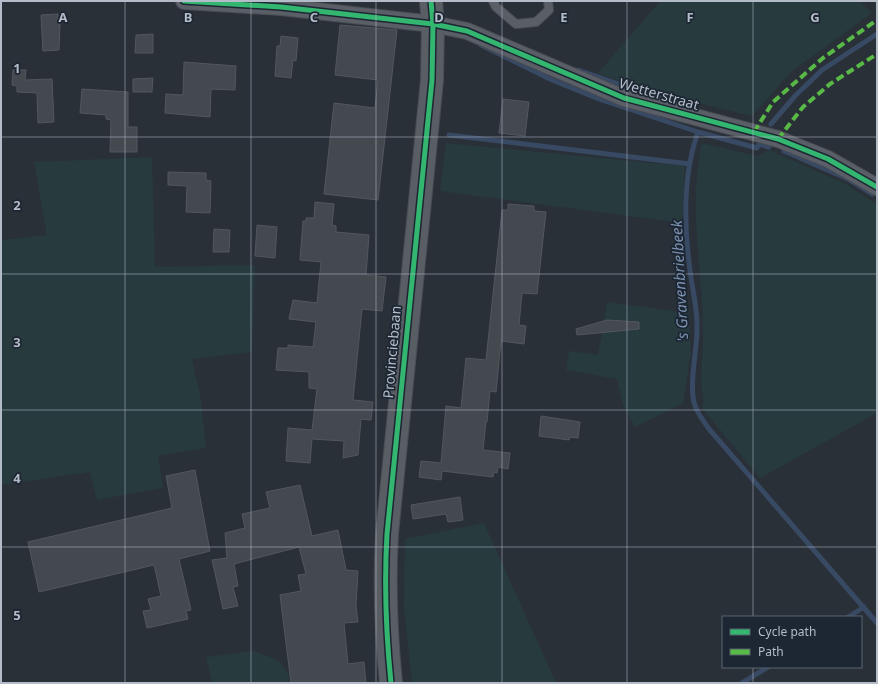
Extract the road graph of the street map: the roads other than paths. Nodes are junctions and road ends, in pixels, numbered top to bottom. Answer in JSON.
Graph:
{"nodes":[{"id":1,"x":184,"y":1,"type":"edge"},
{"id":2,"x":431,"y":1,"type":"edge"},
{"id":3,"x":493,"y":1,"type":"edge"},
{"id":4,"x":548,"y":1,"type":"edge"},
{"id":5,"x":433,"y":24,"type":"junction"},
{"id":6,"x":877,"y":187,"type":"edge"},
{"id":7,"x":391,"y":683,"type":"edge"}],
"edges":[{"from":1,"to":5,"type":"street","name":"Wetterstraat"},
{"from":2,"to":5,"type":"main road","name":"Provinciebaan"},
{"from":3,"to":4,"type":"lane"},
{"from":5,"to":6,"type":"street","name":"Wetterstraat"},
{"from":5,"to":7,"type":"main road","name":"Provinciebaan"}]}
